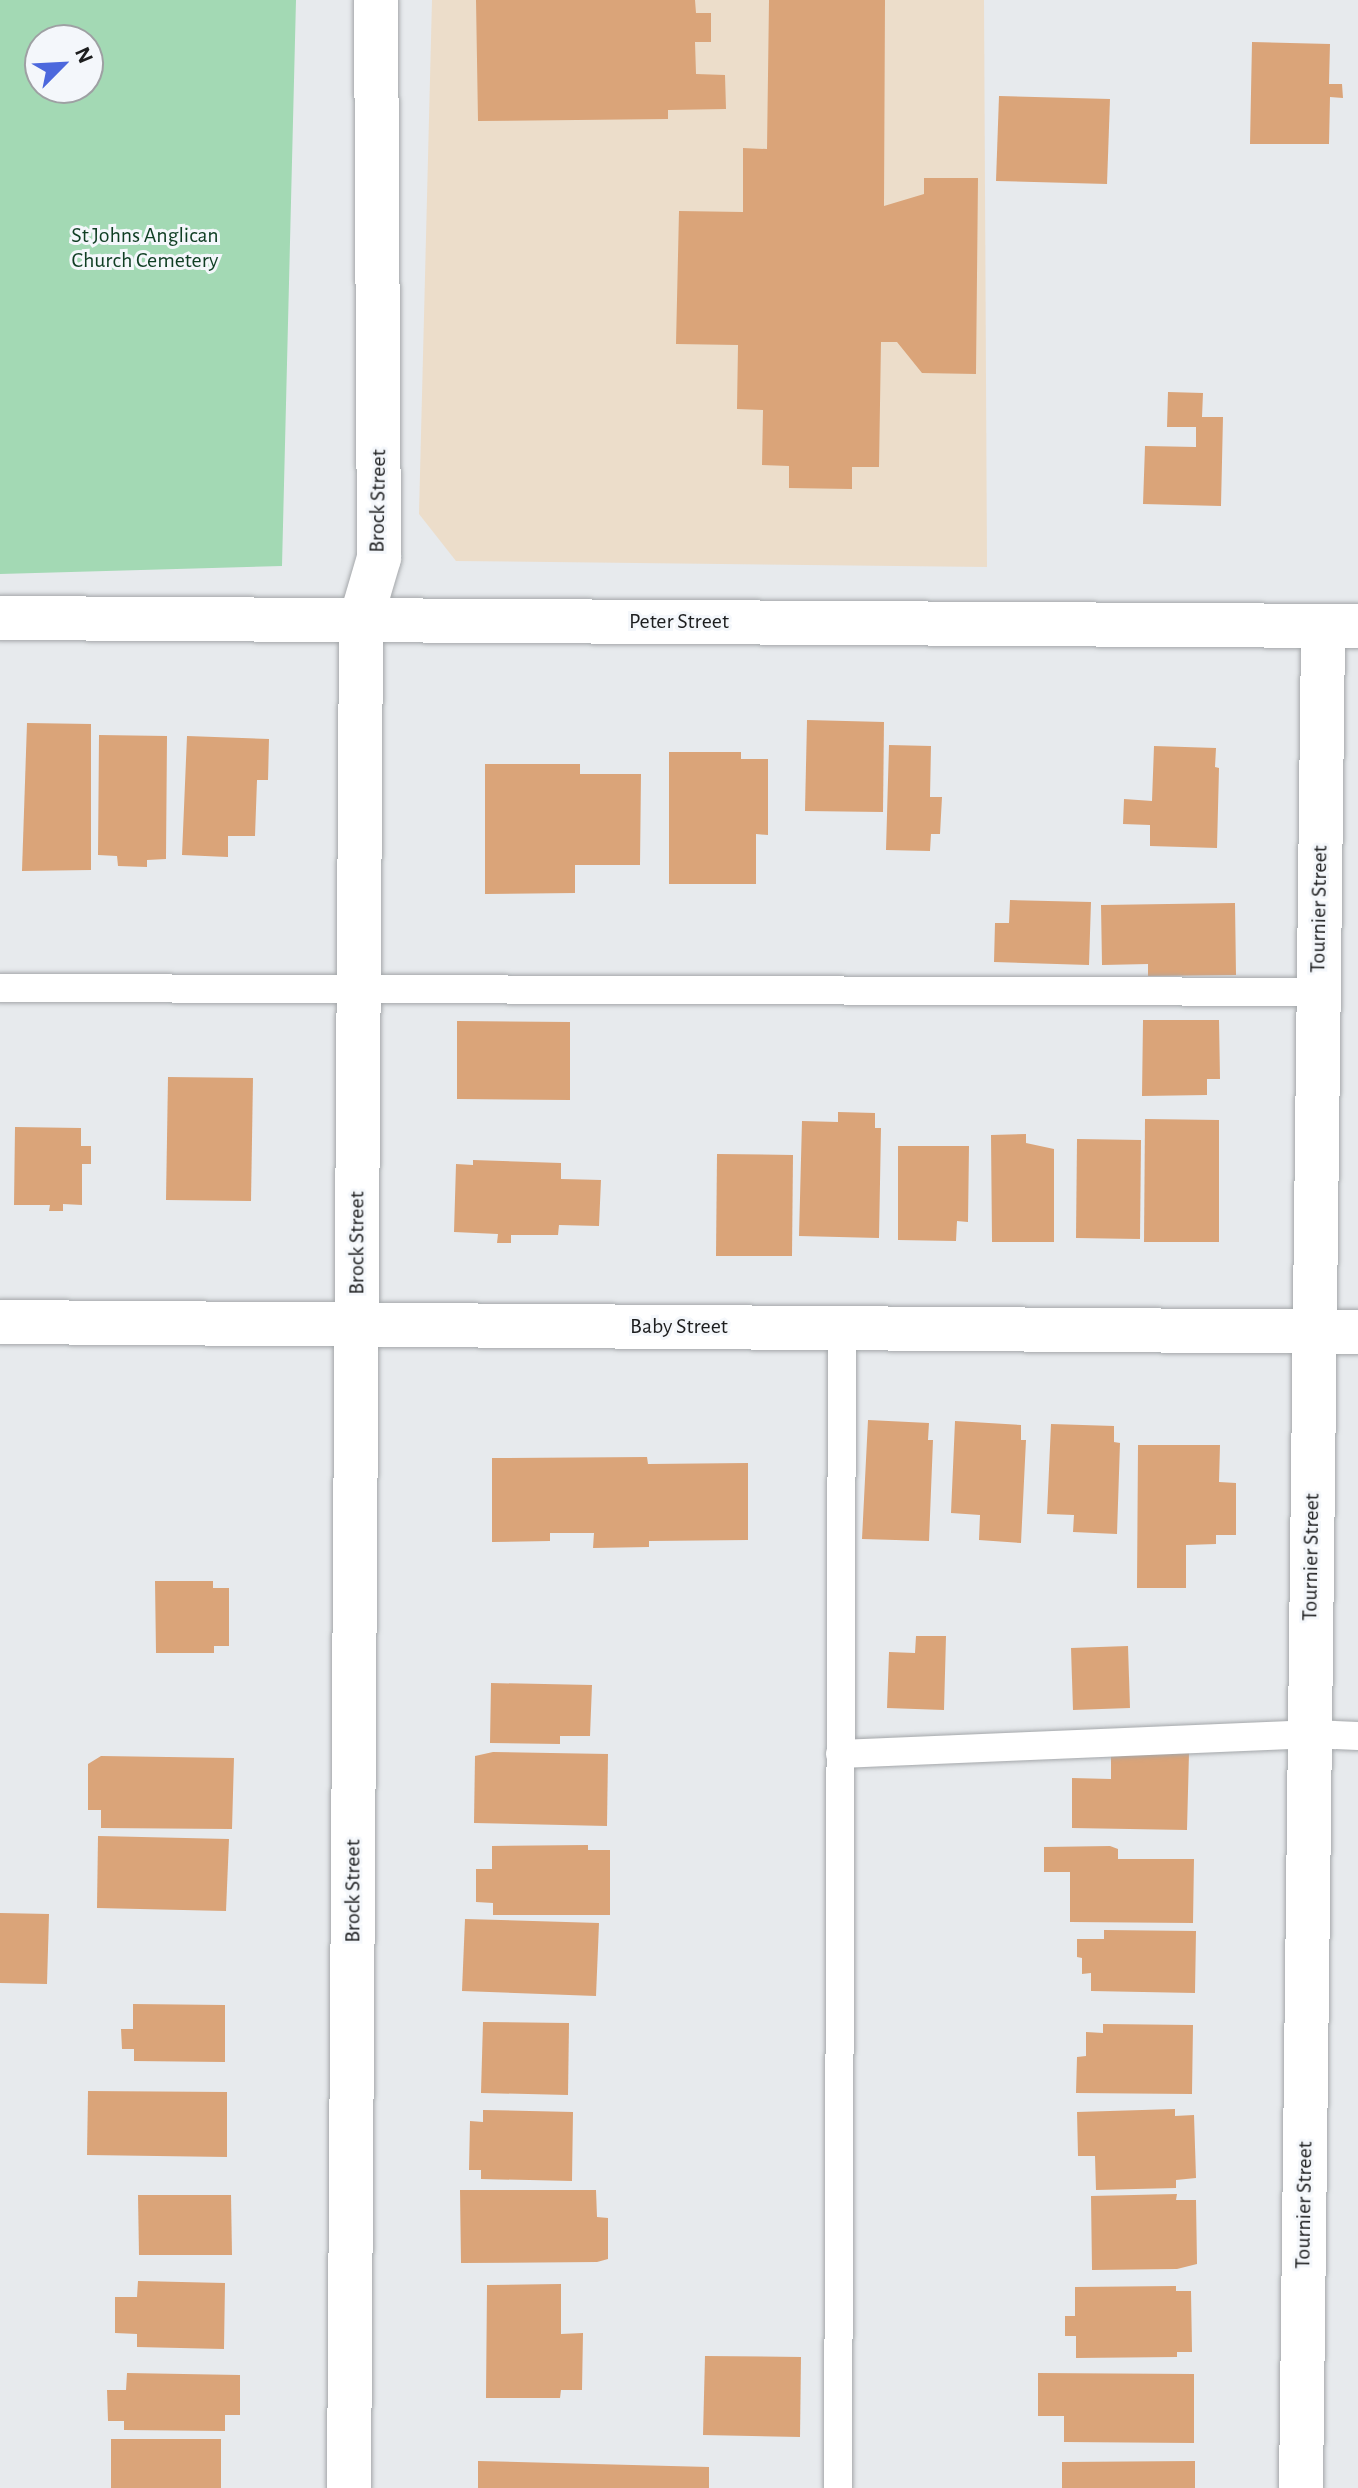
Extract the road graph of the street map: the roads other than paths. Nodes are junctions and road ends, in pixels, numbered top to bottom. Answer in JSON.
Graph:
{"nodes":[{"id":1,"x":376,"y":0,"type":"edge"},
{"id":2,"x":0,"y":618,"type":"edge"},
{"id":3,"x":361,"y":619,"type":"junction"},
{"id":4,"x":1340,"y":626,"type":"edge"},
{"id":5,"x":0,"y":988,"type":"edge"},
{"id":6,"x":359,"y":989,"type":"junction"},
{"id":7,"x":1317,"y":992,"type":"junction"},
{"id":8,"x":0,"y":1322,"type":"edge"},
{"id":9,"x":357,"y":1324,"type":"junction"},
{"id":10,"x":842,"y":1328,"type":"junction"},
{"id":11,"x":1358,"y":1332,"type":"edge"},
{"id":12,"x":1313,"y":1333,"type":"junction"},
{"id":13,"x":1309,"y":1734,"type":"junction"},
{"id":14,"x":1358,"y":1736,"type":"edge"},
{"id":15,"x":840,"y":1754,"type":"junction"},
{"id":16,"x":349,"y":2488,"type":"edge"},
{"id":17,"x":838,"y":2488,"type":"edge"},
{"id":18,"x":1301,"y":2488,"type":"edge"}],
"edges":[{"from":1,"to":3,"type":"street","name":"Brock Street"},
{"from":2,"to":3,"type":"street","name":"Peter Street"},
{"from":3,"to":4,"type":"street","name":"Peter Street"},
{"from":3,"to":6,"type":"street","name":"Brock Street"},
{"from":4,"to":7,"type":"street","name":"Tournier Street"},
{"from":5,"to":6,"type":"lane"},
{"from":6,"to":7,"type":"lane"},
{"from":6,"to":9,"type":"street","name":"Brock Street"},
{"from":7,"to":12,"type":"street","name":"Tournier Street"},
{"from":8,"to":9,"type":"street","name":"Baby Street"},
{"from":9,"to":10,"type":"street","name":"Baby Street"},
{"from":9,"to":16,"type":"street","name":"Brock Street"},
{"from":10,"to":12,"type":"street","name":"Baby Street"},
{"from":10,"to":15,"type":"lane"},
{"from":11,"to":12,"type":"street","name":"Baby Street"},
{"from":12,"to":13,"type":"street","name":"Tournier Street"},
{"from":13,"to":14,"type":"lane"},
{"from":13,"to":15,"type":"lane"},
{"from":13,"to":18,"type":"street","name":"Tournier Street"},
{"from":15,"to":17,"type":"lane"}]}
